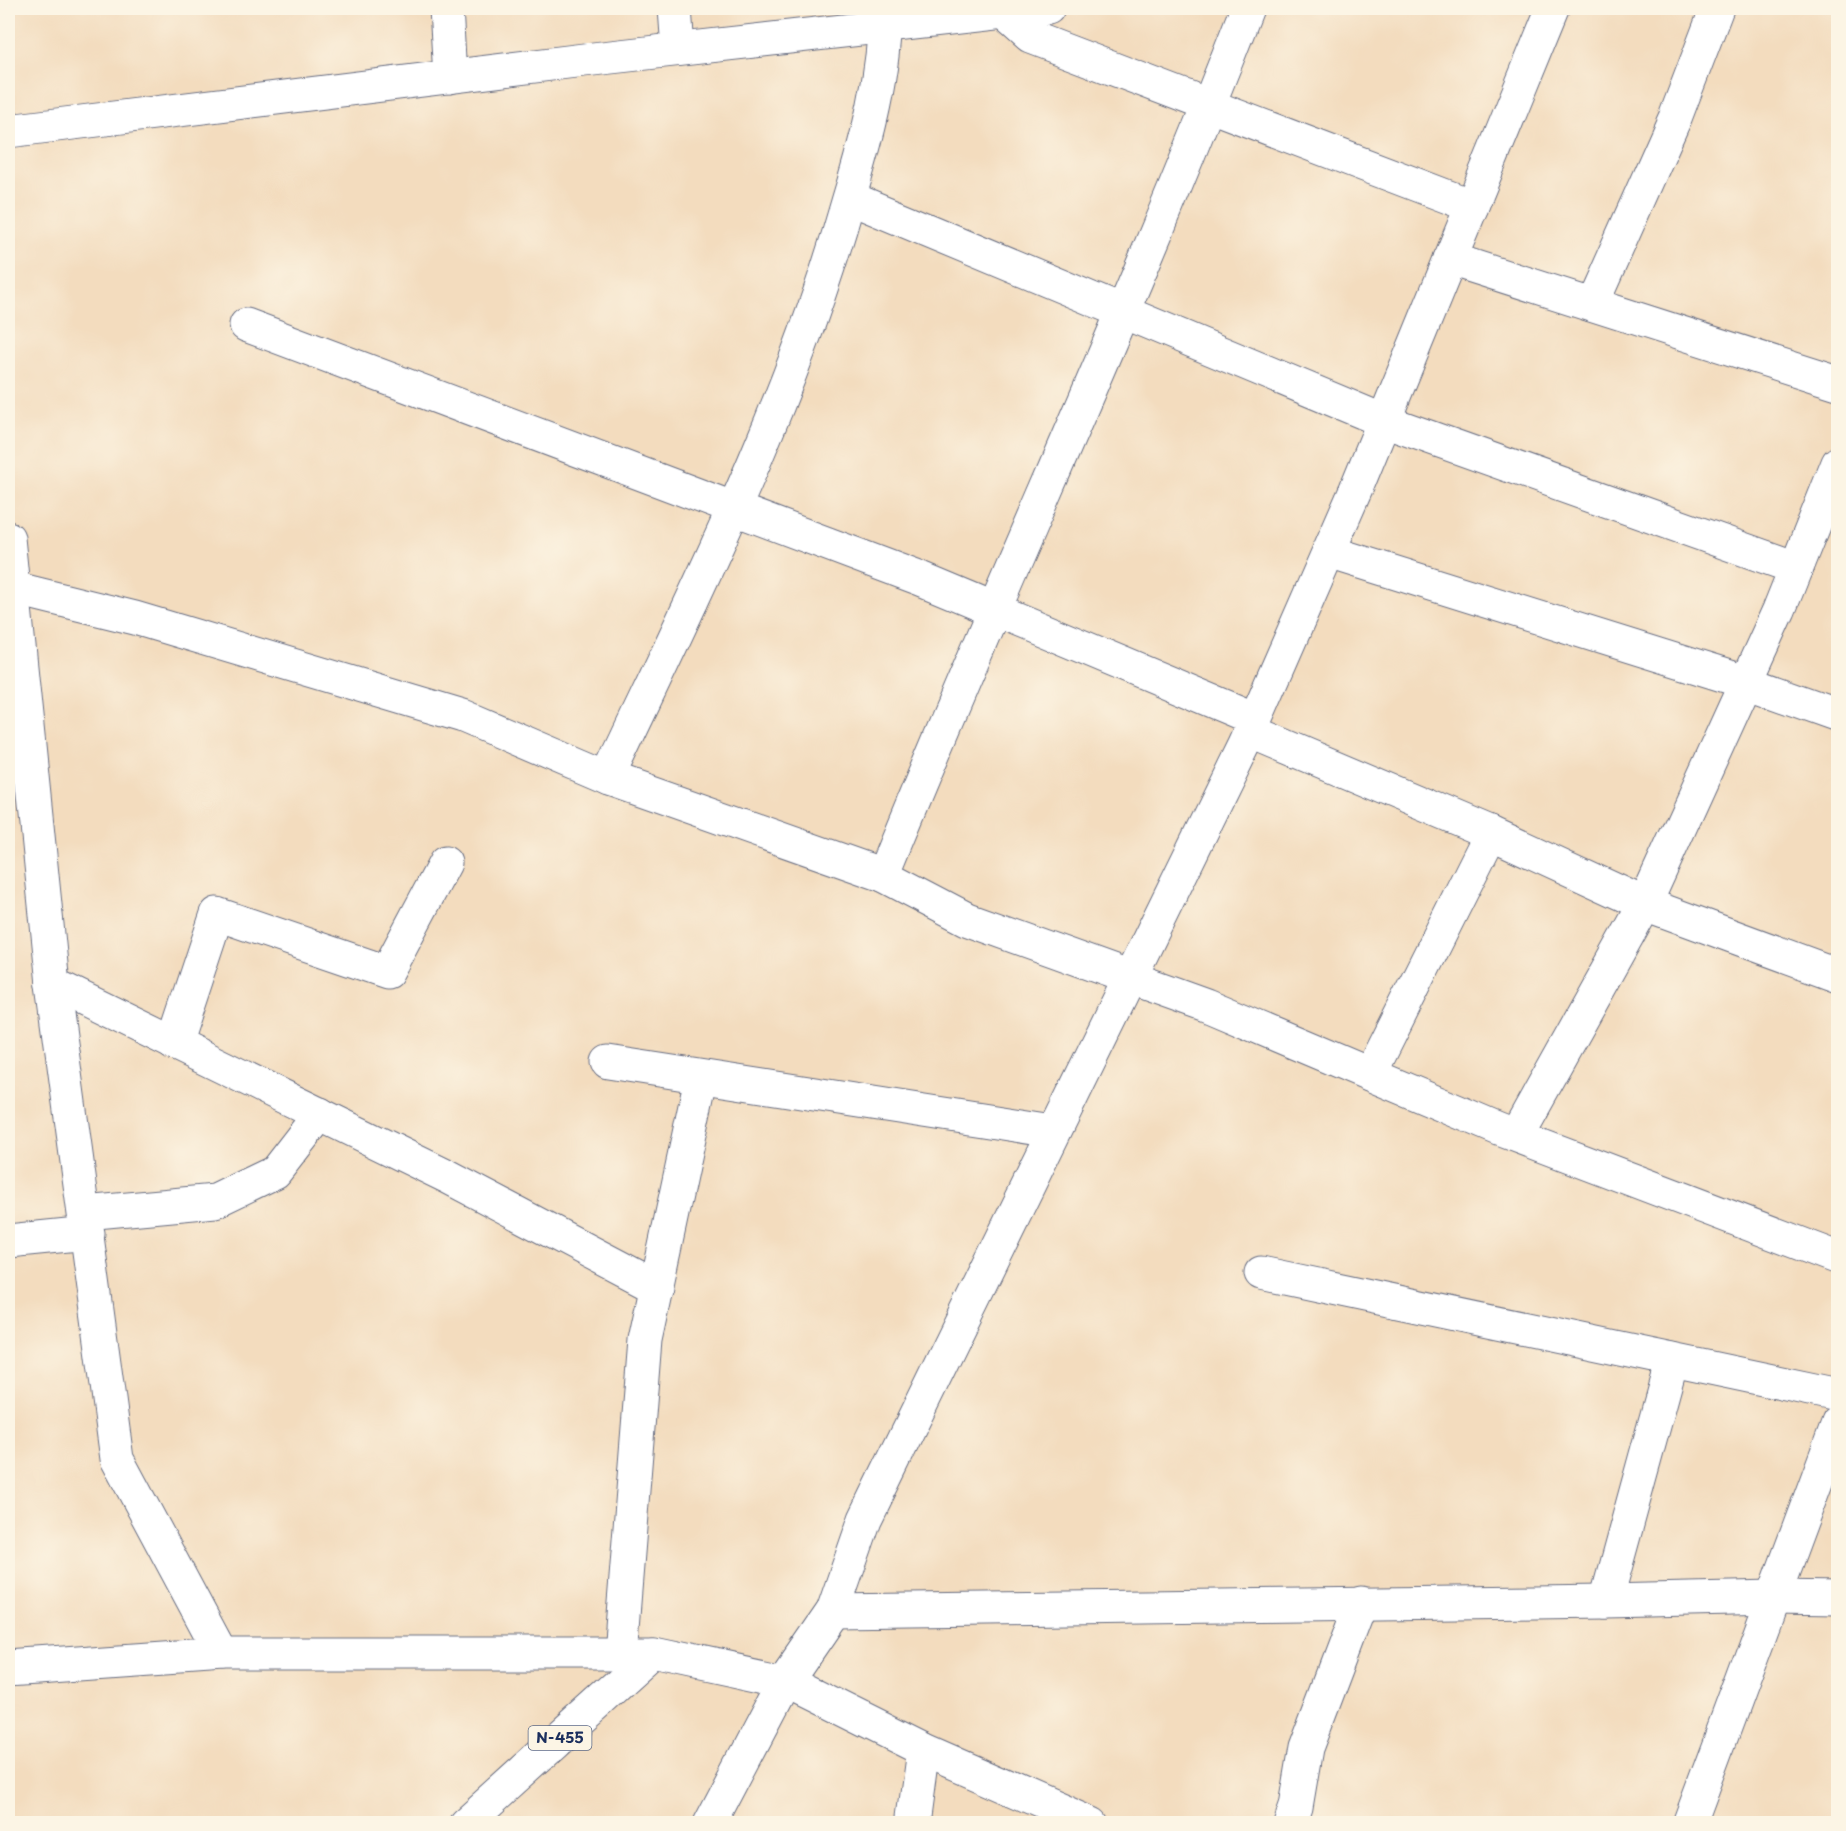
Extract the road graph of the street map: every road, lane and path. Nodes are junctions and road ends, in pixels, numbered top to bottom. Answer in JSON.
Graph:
{"nodes":[{"id":1,"x":446,"y":8,"type":"edge"},
{"id":2,"x":675,"y":8,"type":"edge"},
{"id":3,"x":1048,"y":8,"type":"edge"},
{"id":4,"x":1246,"y":8,"type":"edge"},
{"id":5,"x":1553,"y":8,"type":"edge"},
{"id":6,"x":1717,"y":8,"type":"edge"},
{"id":7,"x":1004,"y":13,"type":"junction"},
{"id":8,"x":885,"y":17,"type":"edge"},
{"id":9,"x":678,"y":49,"type":"junction"},
{"id":10,"x":450,"y":76,"type":"junction"},
{"id":11,"x":1209,"y":103,"type":"junction"},
{"id":12,"x":8,"y":131,"type":"edge"},
{"id":13,"x":850,"y":198,"type":"junction"},
{"id":14,"x":1472,"y":206,"type":"junction"},
{"id":15,"x":1450,"y":260,"type":"junction"},
{"id":16,"x":1592,"y":304,"type":"junction"},
{"id":17,"x":1122,"y":312,"type":"junction"},
{"id":18,"x":246,"y":325,"type":"dead end"},
{"id":19,"x":1839,"y":383,"type":"edge"},
{"id":20,"x":1384,"y":421,"type":"junction"},
{"id":21,"x":1839,"y":463,"type":"edge"},
{"id":22,"x":735,"y":507,"type":"junction"},
{"id":23,"x":8,"y":544,"type":"edge"},
{"id":24,"x":1329,"y":552,"type":"junction"},
{"id":25,"x":1796,"y":568,"type":"junction"},
{"id":26,"x":12,"y":588,"type":"junction"},
{"id":27,"x":993,"y":610,"type":"junction"},
{"id":28,"x":1745,"y":682,"type":"junction"},
{"id":29,"x":1839,"y":715,"type":"edge"},
{"id":30,"x":1252,"y":725,"type":"junction"},
{"id":31,"x":608,"y":778,"type":"junction"},
{"id":32,"x":1491,"y":833,"type":"junction"},
{"id":33,"x":445,"y":862,"type":"dead end"},
{"id":34,"x":883,"y":875,"type":"junction"},
{"id":35,"x":1645,"y":904,"type":"junction"},
{"id":36,"x":1129,"y":975,"type":"junction"},
{"id":37,"x":1839,"y":975,"type":"edge"},
{"id":38,"x":53,"y":984,"type":"junction"},
{"id":39,"x":174,"y":1044,"type":"junction"},
{"id":40,"x":608,"y":1062,"type":"dead end"},
{"id":41,"x":1370,"y":1074,"type":"junction"},
{"id":42,"x":701,"y":1078,"type":"junction"},
{"id":43,"x":320,"y":1114,"type":"junction"},
{"id":44,"x":1053,"y":1131,"type":"junction"},
{"id":45,"x":1516,"y":1135,"type":"junction"},
{"id":46,"x":87,"y":1223,"type":"junction"},
{"id":47,"x":8,"y":1241,"type":"edge"},
{"id":48,"x":1839,"y":1258,"type":"edge"},
{"id":49,"x":1261,"y":1273,"type":"dead end"},
{"id":50,"x":657,"y":1287,"type":"junction"},
{"id":51,"x":1672,"y":1360,"type":"junction"},
{"id":52,"x":1839,"y":1395,"type":"edge"},
{"id":53,"x":1838,"y":1428,"type":"edge"},
{"id":54,"x":1774,"y":1597,"type":"junction"},
{"id":55,"x":1839,"y":1598,"type":"edge"},
{"id":56,"x":1606,"y":1601,"type":"junction"},
{"id":57,"x":1360,"y":1603,"type":"junction"},
{"id":58,"x":833,"y":1611,"type":"junction"},
{"id":59,"x":221,"y":1653,"type":"junction"},
{"id":60,"x":620,"y":1653,"type":"junction"},
{"id":61,"x":654,"y":1653,"type":"junction"},
{"id":62,"x":8,"y":1668,"type":"edge"},
{"id":63,"x":785,"y":1681,"type":"junction"},
{"id":64,"x":923,"y":1750,"type":"junction"},
{"id":65,"x":465,"y":1824,"type":"edge"},
{"id":66,"x":710,"y":1824,"type":"edge"},
{"id":67,"x":913,"y":1824,"type":"edge"},
{"id":68,"x":1092,"y":1824,"type":"edge"},
{"id":69,"x":1290,"y":1824,"type":"edge"},
{"id":70,"x":1689,"y":1824,"type":"edge"}],
"edges":[{"from":1,"to":10,"type":"main road"},
{"from":2,"to":9,"type":"main road"},
{"from":3,"to":7,"type":"main road"},
{"from":4,"to":11,"type":"main road"},
{"from":5,"to":14,"type":"main road"},
{"from":6,"to":16,"type":"main road"},
{"from":7,"to":8,"type":"main road"},
{"from":7,"to":11,"type":"main road"},
{"from":8,"to":9,"type":"main road"},
{"from":8,"to":13,"type":"main road"},
{"from":9,"to":10,"type":"main road"},
{"from":10,"to":12,"type":"main road"},
{"from":11,"to":14,"type":"main road"},
{"from":11,"to":17,"type":"main road"},
{"from":13,"to":17,"type":"main road"},
{"from":13,"to":22,"type":"main road"},
{"from":14,"to":15,"type":"main road"},
{"from":15,"to":16,"type":"main road"},
{"from":15,"to":20,"type":"main road"},
{"from":16,"to":19,"type":"main road"},
{"from":17,"to":20,"type":"main road"},
{"from":17,"to":27,"type":"main road"},
{"from":18,"to":22,"type":"main road"},
{"from":20,"to":24,"type":"main road"},
{"from":20,"to":25,"type":"main road"},
{"from":21,"to":25,"type":"main road"},
{"from":22,"to":27,"type":"main road"},
{"from":22,"to":31,"type":"main road"},
{"from":23,"to":26,"type":"main road"},
{"from":24,"to":28,"type":"main road"},
{"from":24,"to":30,"type":"main road"},
{"from":25,"to":28,"type":"main road"},
{"from":26,"to":31,"type":"main road"},
{"from":26,"to":38,"type":"main road"},
{"from":27,"to":30,"type":"main road"},
{"from":27,"to":34,"type":"main road"},
{"from":28,"to":29,"type":"main road"},
{"from":28,"to":35,"type":"main road"},
{"from":30,"to":32,"type":"main road"},
{"from":30,"to":36,"type":"main road"},
{"from":31,"to":34,"type":"main road"},
{"from":32,"to":35,"type":"main road"},
{"from":32,"to":41,"type":"main road"},
{"from":33,"to":39,"type":"main road"},
{"from":34,"to":36,"type":"main road"},
{"from":35,"to":37,"type":"main road"},
{"from":35,"to":45,"type":"main road"},
{"from":36,"to":41,"type":"main road"},
{"from":36,"to":44,"type":"main road"},
{"from":38,"to":39,"type":"main road"},
{"from":38,"to":46,"type":"main road"},
{"from":39,"to":43,"type":"main road"},
{"from":40,"to":42,"type":"main road"},
{"from":41,"to":45,"type":"main road"},
{"from":42,"to":44,"type":"main road"},
{"from":42,"to":50,"type":"main road"},
{"from":43,"to":46,"type":"main road"},
{"from":43,"to":50,"type":"main road"},
{"from":44,"to":58,"type":"main road"},
{"from":45,"to":48,"type":"main road"},
{"from":46,"to":47,"type":"main road"},
{"from":46,"to":59,"type":"main road"},
{"from":49,"to":51,"type":"main road"},
{"from":50,"to":60,"type":"main road"},
{"from":51,"to":52,"type":"main road"},
{"from":51,"to":56,"type":"main road"},
{"from":53,"to":54,"type":"main road"},
{"from":54,"to":55,"type":"main road"},
{"from":54,"to":56,"type":"main road"},
{"from":54,"to":70,"type":"main road"},
{"from":56,"to":57,"type":"main road"},
{"from":57,"to":58,"type":"main road"},
{"from":57,"to":69,"type":"main road"},
{"from":58,"to":63,"type":"main road"},
{"from":59,"to":60,"type":"main road"},
{"from":59,"to":62,"type":"main road"},
{"from":60,"to":61,"type":"main road"},
{"from":61,"to":63,"type":"main road"},
{"from":61,"to":65,"type":"main road","number":"N-455"},
{"from":63,"to":64,"type":"main road"},
{"from":63,"to":66,"type":"main road"},
{"from":64,"to":67,"type":"main road"},
{"from":64,"to":68,"type":"main road"}]}
